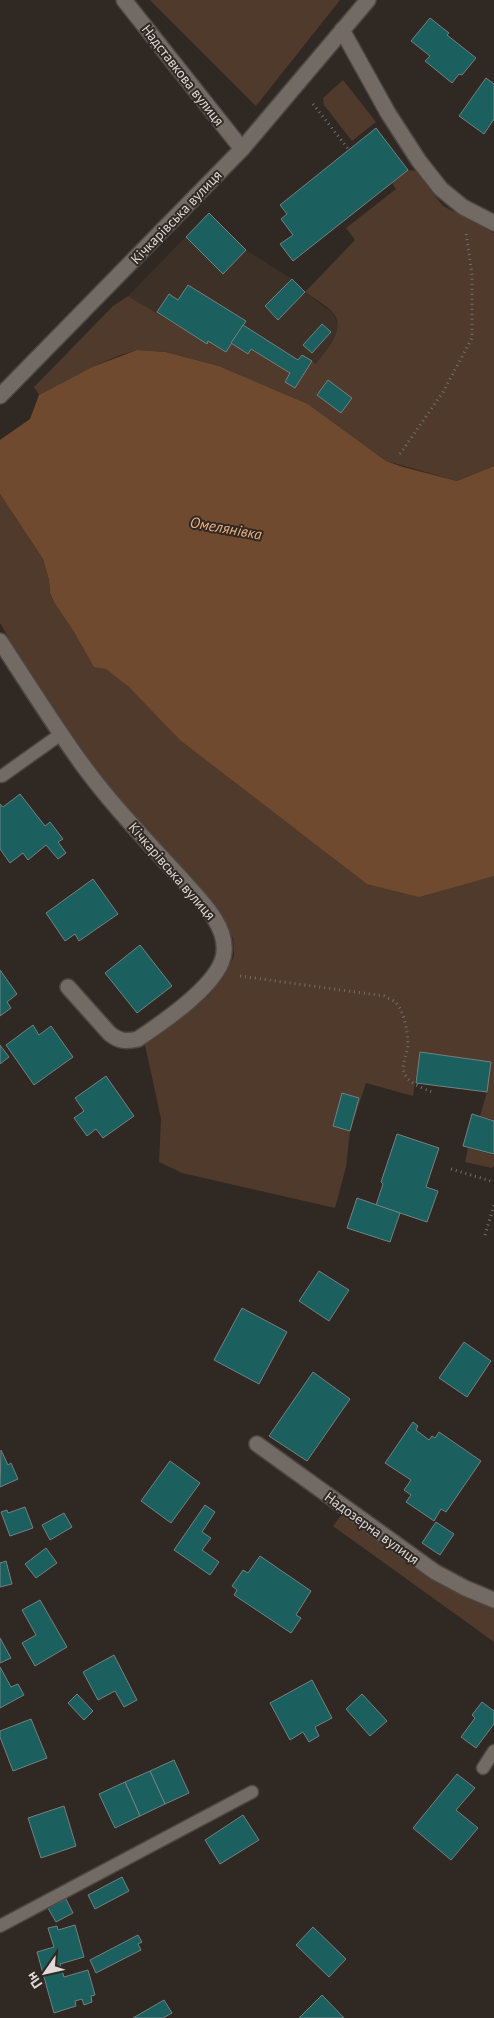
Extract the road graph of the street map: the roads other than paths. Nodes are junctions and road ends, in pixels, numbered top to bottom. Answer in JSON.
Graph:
{"nodes":[{"id":1,"x":124,"y":0,"type":"edge"},
{"id":2,"x":368,"y":0,"type":"edge"},
{"id":3,"x":342,"y":30,"type":"junction"},
{"id":4,"x":242,"y":149,"type":"junction"},
{"id":5,"x":494,"y":222,"type":"edge"},
{"id":6,"x":0,"y":396,"type":"edge"},
{"id":7,"x":0,"y":640,"type":"edge"},
{"id":8,"x":61,"y":734,"type":"junction"},
{"id":9,"x":2,"y":776,"type":"dead end"},
{"id":10,"x":68,"y":987,"type":"dead end"},
{"id":11,"x":257,"y":1444,"type":"dead end"},
{"id":12,"x":494,"y":1600,"type":"edge"},
{"id":13,"x":494,"y":1751,"type":"edge"},
{"id":14,"x":483,"y":1768,"type":"dead end"},
{"id":15,"x":252,"y":1792,"type":"dead end"},
{"id":16,"x":0,"y":1926,"type":"edge"}],
"edges":[{"from":1,"to":4,"type":"street","name":"Надставкова вулиця"},
{"from":2,"to":3,"type":"street","name":"Кічкарівська вулиця"},
{"from":3,"to":4,"type":"street","name":"Кічкарівська вулиця"},
{"from":3,"to":5,"type":"street"},
{"from":4,"to":6,"type":"street","name":"Кічкарівська вулиця"},
{"from":7,"to":8,"type":"street","name":"Кічкарівська вулиця"},
{"from":8,"to":9,"type":"lane"},
{"from":8,"to":10,"type":"street","name":"Кічкарівська вулиця"},
{"from":11,"to":12,"type":"street","name":"Надозерна вулиця"},
{"from":13,"to":14,"type":"lane"},
{"from":15,"to":16,"type":"lane"}]}
